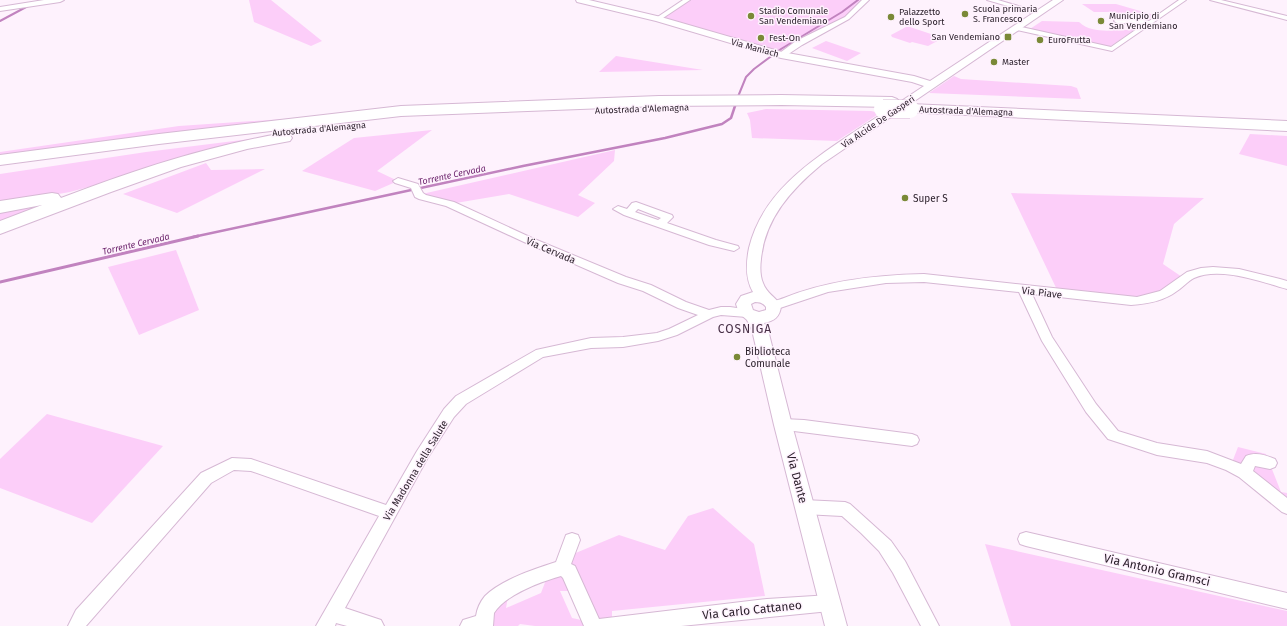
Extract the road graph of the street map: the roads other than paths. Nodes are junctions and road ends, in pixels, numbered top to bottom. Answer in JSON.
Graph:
{"nodes":[{"id":1,"x":60,"y":0,"type":"edge"},
{"id":2,"x":580,"y":0,"type":"edge"},
{"id":3,"x":688,"y":0,"type":"edge"},
{"id":4,"x":866,"y":0,"type":"edge"},
{"id":5,"x":990,"y":0,"type":"edge"},
{"id":6,"x":1059,"y":0,"type":"edge"},
{"id":7,"x":1183,"y":0,"type":"edge"},
{"id":8,"x":1213,"y":0,"type":"edge"},
{"id":9,"x":0,"y":9,"type":"edge"},
{"id":10,"x":1040,"y":13,"type":"junction"},
{"id":11,"x":1287,"y":18,"type":"edge"},
{"id":12,"x":658,"y":19,"type":"junction"},
{"id":13,"x":1117,"y":21,"type":"dead end"},
{"id":14,"x":1150,"y":23,"type":"junction"},
{"id":15,"x":1017,"y":28,"type":"junction"},
{"id":16,"x":776,"y":54,"type":"junction"},
{"id":17,"x":932,"y":85,"type":"junction"},
{"id":18,"x":913,"y":106,"type":"junction"},
{"id":19,"x":399,"y":117,"type":"junction"},
{"id":20,"x":1287,"y":119,"type":"edge"},
{"id":21,"x":1287,"y":126,"type":"edge"},
{"id":22,"x":4,"y":149,"type":"edge"},
{"id":23,"x":0,"y":160,"type":"edge"},
{"id":24,"x":0,"y":169,"type":"edge"},
{"id":25,"x":127,"y":179,"type":"junction"},
{"id":26,"x":398,"y":181,"type":"dead end"},
{"id":27,"x":0,"y":207,"type":"edge"},
{"id":28,"x":618,"y":209,"type":"dead end"},
{"id":29,"x":0,"y":228,"type":"edge"},
{"id":30,"x":734,"y":248,"type":"dead end"},
{"id":31,"x":1287,"y":285,"type":"edge"},
{"id":32,"x":1024,"y":290,"type":"junction"},
{"id":33,"x":758,"y":307,"type":"junction"},
{"id":34,"x":709,"y":314,"type":"junction"},
{"id":35,"x":783,"y":425,"type":"junction"},
{"id":36,"x":912,"y":440,"type":"dead end"},
{"id":37,"x":1270,"y":463,"type":"dead end"},
{"id":38,"x":1244,"y":473,"type":"junction"},
{"id":39,"x":804,"y":507,"type":"junction"},
{"id":40,"x":1287,"y":507,"type":"edge"},
{"id":41,"x":389,"y":513,"type":"junction"},
{"id":42,"x":1026,"y":539,"type":"dead end"},
{"id":43,"x":572,"y":540,"type":"dead end"},
{"id":44,"x":562,"y":568,"type":"junction"},
{"id":45,"x":1287,"y":601,"type":"edge"},
{"id":46,"x":830,"y":603,"type":"junction"},
{"id":47,"x":329,"y":619,"type":"edge"},
{"id":48,"x":479,"y":625,"type":"edge"},
{"id":49,"x":77,"y":626,"type":"edge"},
{"id":50,"x":375,"y":626,"type":"edge"},
{"id":51,"x":593,"y":626,"type":"edge"},
{"id":52,"x":602,"y":626,"type":"edge"},
{"id":53,"x":836,"y":626,"type":"edge"},
{"id":54,"x":930,"y":626,"type":"edge"}],
"edges":[{"from":1,"to":9,"type":"street"},
{"from":2,"to":12,"type":"street","name":"Via Maniach"},
{"from":3,"to":12,"type":"street"},
{"from":4,"to":16,"type":"street"},
{"from":5,"to":10,"type":"street"},
{"from":6,"to":10,"type":"street","name":"Via Alcide De Gasperi"},
{"from":7,"to":14,"type":"street"},
{"from":8,"to":11,"type":"street"},
{"from":10,"to":15,"type":"street","name":"Via Alcide De Gasperi"},
{"from":12,"to":16,"type":"street","name":"Via Maniach"},
{"from":13,"to":14,"type":"street"},
{"from":14,"to":15,"type":"street"},
{"from":15,"to":17,"type":"street","name":"Via Alcide De Gasperi"},
{"from":16,"to":17,"type":"street","name":"Via Maniach"},
{"from":17,"to":33,"type":"street","name":"Via Alcide De Gasperi"},
{"from":18,"to":19,"type":"highway","name":"Autostrada d'Alemagna","bridge":true},
{"from":18,"to":20,"type":"highway","name":"Autostrada d'Alemagna"},
{"from":18,"to":21,"type":"highway","name":"Autostrada d'Alemagna"},
{"from":19,"to":22,"type":"highway"},
{"from":19,"to":23,"type":"highway","name":"Autostrada d'Alemagna"},
{"from":19,"to":24,"type":"highway","name":"Autostrada d'Alemagna"},
{"from":19,"to":25,"type":"highway"},
{"from":25,"to":27,"type":"highway"},
{"from":25,"to":29,"type":"highway"},
{"from":26,"to":34,"type":"street","name":"Via Cervada"},
{"from":28,"to":30,"type":"street"},
{"from":31,"to":32,"type":"street","name":"Via Piave"},
{"from":32,"to":33,"type":"street","name":"Via Piave"},
{"from":32,"to":38,"type":"street"},
{"from":33,"to":34,"type":"street","name":"Via Madonna della Salute"},
{"from":33,"to":35,"type":"street","name":"Via Dante"},
{"from":34,"to":41,"type":"street","name":"Via Madonna della Salute"},
{"from":35,"to":36,"type":"street"},
{"from":35,"to":39,"type":"street","name":"Via Dante"},
{"from":37,"to":38,"type":"street"},
{"from":38,"to":40,"type":"street"},
{"from":39,"to":46,"type":"street","name":"Via Dante"},
{"from":39,"to":54,"type":"street"},
{"from":41,"to":47,"type":"street","name":"Via Madonna della Salute"},
{"from":41,"to":49,"type":"street"},
{"from":42,"to":45,"type":"street","name":"Via Antonio Gramsci"},
{"from":43,"to":44,"type":"street"},
{"from":44,"to":48,"type":"street"},
{"from":44,"to":51,"type":"street"},
{"from":46,"to":52,"type":"street","name":"Via Carlo Cattaneo"},
{"from":46,"to":53,"type":"street","name":"Via Dante"},
{"from":47,"to":50,"type":"street"}]}
